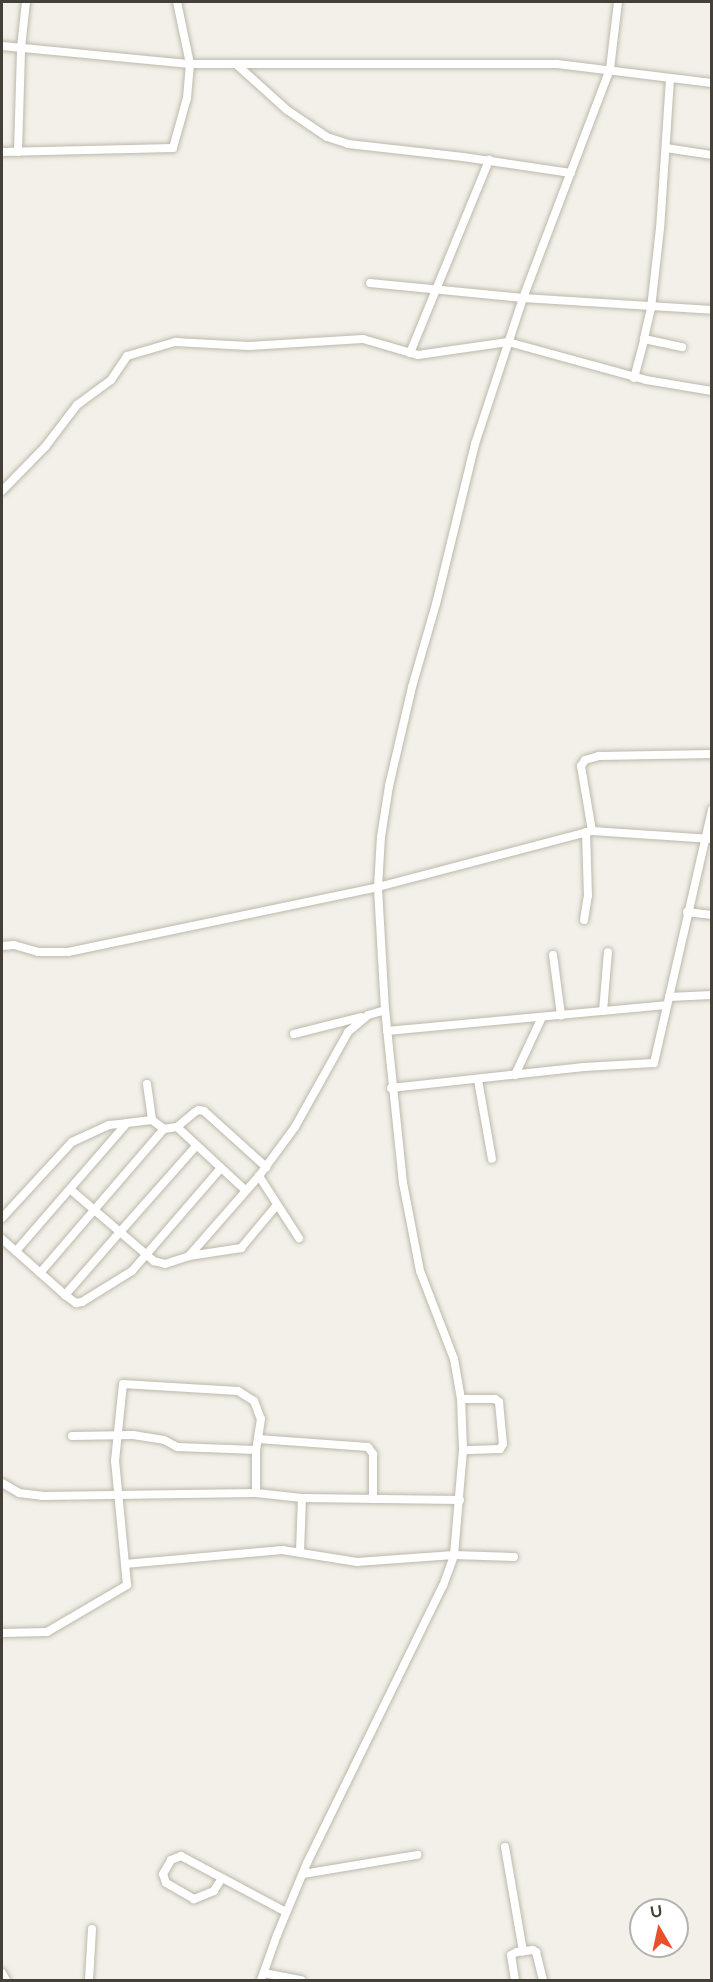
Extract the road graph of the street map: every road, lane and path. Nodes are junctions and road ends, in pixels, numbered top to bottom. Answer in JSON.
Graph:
{"nodes":[{"id":1,"x":26,"y":2,"type":"edge"},
{"id":2,"x":177,"y":2,"type":"edge"},
{"id":3,"x":618,"y":2,"type":"edge"},
{"id":4,"x":2,"y":46,"type":"edge"},
{"id":5,"x":21,"y":48,"type":"junction"},
{"id":6,"x":190,"y":64,"type":"junction"},
{"id":7,"x":236,"y":64,"type":"junction"},
{"id":8,"x":610,"y":69,"type":"junction"},
{"id":9,"x":670,"y":79,"type":"junction"},
{"id":10,"x":711,"y":83,"type":"edge"},
{"id":11,"x":666,"y":148,"type":"junction"},
{"id":12,"x":2,"y":152,"type":"edge"},
{"id":13,"x":18,"y":152,"type":"junction"},
{"id":14,"x":711,"y":154,"type":"edge"},
{"id":15,"x":489,"y":160,"type":"junction"},
{"id":16,"x":571,"y":173,"type":"junction"},
{"id":17,"x":370,"y":283,"type":"dead end"},
{"id":18,"x":434,"y":290,"type":"junction"},
{"id":19,"x":523,"y":298,"type":"junction"},
{"id":20,"x":651,"y":308,"type":"junction"},
{"id":21,"x":711,"y":310,"type":"edge"},
{"id":22,"x":644,"y":340,"type":"junction"},
{"id":23,"x":508,"y":342,"type":"junction"},
{"id":24,"x":682,"y":347,"type":"dead end"},
{"id":25,"x":410,"y":353,"type":"junction"},
{"id":26,"x":634,"y":378,"type":"junction"},
{"id":27,"x":711,"y":391,"type":"edge"},
{"id":28,"x":2,"y":491,"type":"edge"},
{"id":29,"x":711,"y":754,"type":"edge"},
{"id":30,"x":711,"y":810,"type":"edge"},
{"id":31,"x":589,"y":831,"type":"junction"},
{"id":32,"x":708,"y":839,"type":"edge"},
{"id":33,"x":378,"y":887,"type":"junction"},
{"id":34,"x":687,"y":912,"type":"junction"},
{"id":35,"x":711,"y":915,"type":"edge"},
{"id":36,"x":584,"y":920,"type":"dead end"},
{"id":37,"x":2,"y":946,"type":"edge"},
{"id":38,"x":608,"y":952,"type":"dead end"},
{"id":39,"x":553,"y":955,"type":"dead end"},
{"id":40,"x":711,"y":995,"type":"edge"},
{"id":41,"x":667,"y":1001,"type":"junction"},
{"id":42,"x":385,"y":1010,"type":"junction"},
{"id":43,"x":603,"y":1011,"type":"junction"},
{"id":44,"x":368,"y":1015,"type":"junction"},
{"id":45,"x":561,"y":1015,"type":"junction"},
{"id":46,"x":542,"y":1017,"type":"junction"},
{"id":47,"x":387,"y":1031,"type":"junction"},
{"id":48,"x":294,"y":1034,"type":"dead end"},
{"id":49,"x":514,"y":1075,"type":"junction"},
{"id":50,"x":478,"y":1080,"type":"junction"},
{"id":51,"x":147,"y":1083,"type":"dead end"},
{"id":52,"x":392,"y":1088,"type":"junction"},
{"id":53,"x":152,"y":1120,"type":"junction"},
{"id":54,"x":127,"y":1122,"type":"junction"},
{"id":55,"x":177,"y":1127,"type":"junction"},
{"id":56,"x":164,"y":1129,"type":"junction"},
{"id":57,"x":196,"y":1146,"type":"junction"},
{"id":58,"x":492,"y":1159,"type":"dead end"},
{"id":59,"x":266,"y":1167,"type":"junction"},
{"id":60,"x":220,"y":1169,"type":"junction"},
{"id":61,"x":259,"y":1176,"type":"junction"},
{"id":62,"x":71,"y":1190,"type":"junction"},
{"id":63,"x":245,"y":1190,"type":"junction"},
{"id":64,"x":277,"y":1205,"type":"junction"},
{"id":65,"x":95,"y":1210,"type":"junction"},
{"id":66,"x":2,"y":1218,"type":"edge"},
{"id":67,"x":120,"y":1232,"type":"junction"},
{"id":68,"x":299,"y":1238,"type":"dead end"},
{"id":69,"x":2,"y":1239,"type":"edge"},
{"id":70,"x":16,"y":1251,"type":"junction"},
{"id":71,"x":147,"y":1256,"type":"junction"},
{"id":72,"x":189,"y":1256,"type":"junction"},
{"id":73,"x":40,"y":1273,"type":"junction"},
{"id":74,"x":65,"y":1295,"type":"junction"},
{"id":75,"x":462,"y":1399,"type":"junction"},
{"id":76,"x":119,"y":1434,"type":"junction"},
{"id":77,"x":72,"y":1436,"type":"dead end"},
{"id":78,"x":258,"y":1439,"type":"junction"},
{"id":79,"x":256,"y":1450,"type":"junction"},
{"id":80,"x":463,"y":1450,"type":"junction"},
{"id":81,"x":2,"y":1483,"type":"edge"},
{"id":82,"x":256,"y":1493,"type":"junction"},
{"id":83,"x":116,"y":1494,"type":"junction"},
{"id":84,"x":302,"y":1498,"type":"junction"},
{"id":85,"x":374,"y":1499,"type":"junction"},
{"id":86,"x":460,"y":1500,"type":"junction"},
{"id":87,"x":300,"y":1552,"type":"junction"},
{"id":88,"x":454,"y":1555,"type":"junction"},
{"id":89,"x":514,"y":1557,"type":"dead end"},
{"id":90,"x":125,"y":1564,"type":"junction"},
{"id":91,"x":2,"y":1633,"type":"edge"},
{"id":92,"x":505,"y":1847,"type":"dead end"},
{"id":93,"x":417,"y":1855,"type":"dead end"},
{"id":94,"x":303,"y":1874,"type":"junction"},
{"id":95,"x":222,"y":1878,"type":"junction"},
{"id":96,"x":286,"y":1912,"type":"junction"},
{"id":97,"x":92,"y":1929,"type":"dead end"},
{"id":98,"x":523,"y":1951,"type":"junction"},
{"id":99,"x":2,"y":1973,"type":"edge"},
{"id":100,"x":263,"y":1976,"type":"edge"},
{"id":101,"x":6,"y":1980,"type":"edge"},
{"id":102,"x":88,"y":1980,"type":"edge"},
{"id":103,"x":301,"y":1980,"type":"edge"},
{"id":104,"x":514,"y":1980,"type":"edge"},
{"id":105,"x":543,"y":1980,"type":"edge"}],
"edges":[{"from":1,"to":5,"type":"street"},
{"from":2,"to":6,"type":"street"},
{"from":3,"to":8,"type":"street"},
{"from":4,"to":5,"type":"street"},
{"from":5,"to":6,"type":"street"},
{"from":5,"to":13,"type":"street"},
{"from":6,"to":7,"type":"street"},
{"from":6,"to":13,"type":"street"},
{"from":7,"to":8,"type":"street"},
{"from":7,"to":15,"type":"street"},
{"from":8,"to":9,"type":"street"},
{"from":8,"to":16,"type":"street"},
{"from":9,"to":10,"type":"street"},
{"from":9,"to":11,"type":"street"},
{"from":11,"to":14,"type":"street"},
{"from":11,"to":20,"type":"street"},
{"from":12,"to":13,"type":"street"},
{"from":15,"to":16,"type":"street"},
{"from":15,"to":18,"type":"street"},
{"from":16,"to":19,"type":"street"},
{"from":17,"to":18,"type":"street"},
{"from":18,"to":19,"type":"street"},
{"from":18,"to":25,"type":"street"},
{"from":19,"to":20,"type":"street"},
{"from":19,"to":23,"type":"street"},
{"from":20,"to":21,"type":"street"},
{"from":20,"to":22,"type":"street"},
{"from":22,"to":24,"type":"street"},
{"from":22,"to":26,"type":"street"},
{"from":23,"to":25,"type":"street"},
{"from":23,"to":26,"type":"street"},
{"from":23,"to":33,"type":"street"},
{"from":25,"to":28,"type":"street"},
{"from":26,"to":27,"type":"street"},
{"from":29,"to":31,"type":"street"},
{"from":30,"to":32,"type":"street"},
{"from":31,"to":32,"type":"street"},
{"from":31,"to":33,"type":"street"},
{"from":31,"to":36,"type":"street"},
{"from":32,"to":34,"type":"street"},
{"from":33,"to":37,"type":"street"},
{"from":33,"to":42,"type":"street"},
{"from":34,"to":35,"type":"street"},
{"from":34,"to":41,"type":"street"},
{"from":38,"to":43,"type":"street"},
{"from":39,"to":45,"type":"street"},
{"from":40,"to":41,"type":"street"},
{"from":41,"to":43,"type":"street"},
{"from":41,"to":49,"type":"street"},
{"from":42,"to":44,"type":"street"},
{"from":42,"to":47,"type":"street"},
{"from":43,"to":45,"type":"street"},
{"from":44,"to":48,"type":"street"},
{"from":44,"to":59,"type":"street"},
{"from":45,"to":46,"type":"street"},
{"from":46,"to":47,"type":"street"},
{"from":46,"to":49,"type":"street"},
{"from":47,"to":52,"type":"street"},
{"from":49,"to":50,"type":"street"},
{"from":50,"to":52,"type":"street"},
{"from":50,"to":58,"type":"street"},
{"from":51,"to":53,"type":"street"},
{"from":52,"to":75,"type":"street"},
{"from":53,"to":54,"type":"street"},
{"from":53,"to":56,"type":"street"},
{"from":54,"to":62,"type":"street"},
{"from":54,"to":66,"type":"street"},
{"from":55,"to":56,"type":"street"},
{"from":55,"to":57,"type":"street"},
{"from":55,"to":59,"type":"street"},
{"from":56,"to":65,"type":"street"},
{"from":57,"to":60,"type":"street"},
{"from":57,"to":67,"type":"street"},
{"from":59,"to":61,"type":"street"},
{"from":60,"to":63,"type":"street"},
{"from":60,"to":71,"type":"street"},
{"from":61,"to":63,"type":"street"},
{"from":61,"to":64,"type":"street"},
{"from":62,"to":65,"type":"street"},
{"from":62,"to":70,"type":"street"},
{"from":63,"to":72,"type":"street"},
{"from":64,"to":68,"type":"street"},
{"from":64,"to":72,"type":"street"},
{"from":65,"to":67,"type":"street"},
{"from":65,"to":73,"type":"street"},
{"from":67,"to":71,"type":"street"},
{"from":67,"to":74,"type":"street"},
{"from":69,"to":70,"type":"street"},
{"from":70,"to":73,"type":"street"},
{"from":71,"to":72,"type":"street"},
{"from":71,"to":74,"type":"street"},
{"from":73,"to":74,"type":"street"},
{"from":75,"to":80,"type":"street"},
{"from":75,"to":80,"type":"street"},
{"from":76,"to":77,"type":"street"},
{"from":76,"to":78,"type":"street"},
{"from":76,"to":79,"type":"street"},
{"from":76,"to":83,"type":"street"},
{"from":78,"to":79,"type":"street"},
{"from":78,"to":85,"type":"street"},
{"from":79,"to":82,"type":"street"},
{"from":80,"to":86,"type":"street"},
{"from":81,"to":83,"type":"street"},
{"from":82,"to":83,"type":"street"},
{"from":82,"to":84,"type":"street"},
{"from":83,"to":90,"type":"street"},
{"from":84,"to":85,"type":"street"},
{"from":84,"to":87,"type":"street"},
{"from":85,"to":86,"type":"street"},
{"from":86,"to":88,"type":"street"},
{"from":87,"to":88,"type":"street"},
{"from":87,"to":90,"type":"street"},
{"from":88,"to":89,"type":"street"},
{"from":88,"to":94,"type":"street"},
{"from":90,"to":91,"type":"street"},
{"from":92,"to":98,"type":"street"},
{"from":93,"to":94,"type":"street"},
{"from":94,"to":96,"type":"street"},
{"from":95,"to":95,"type":"street"},
{"from":95,"to":96,"type":"street"},
{"from":96,"to":100,"type":"street"},
{"from":97,"to":102,"type":"street"},
{"from":98,"to":104,"type":"street"},
{"from":98,"to":105,"type":"street"},
{"from":99,"to":101,"type":"street"},
{"from":100,"to":103,"type":"street"}]}
